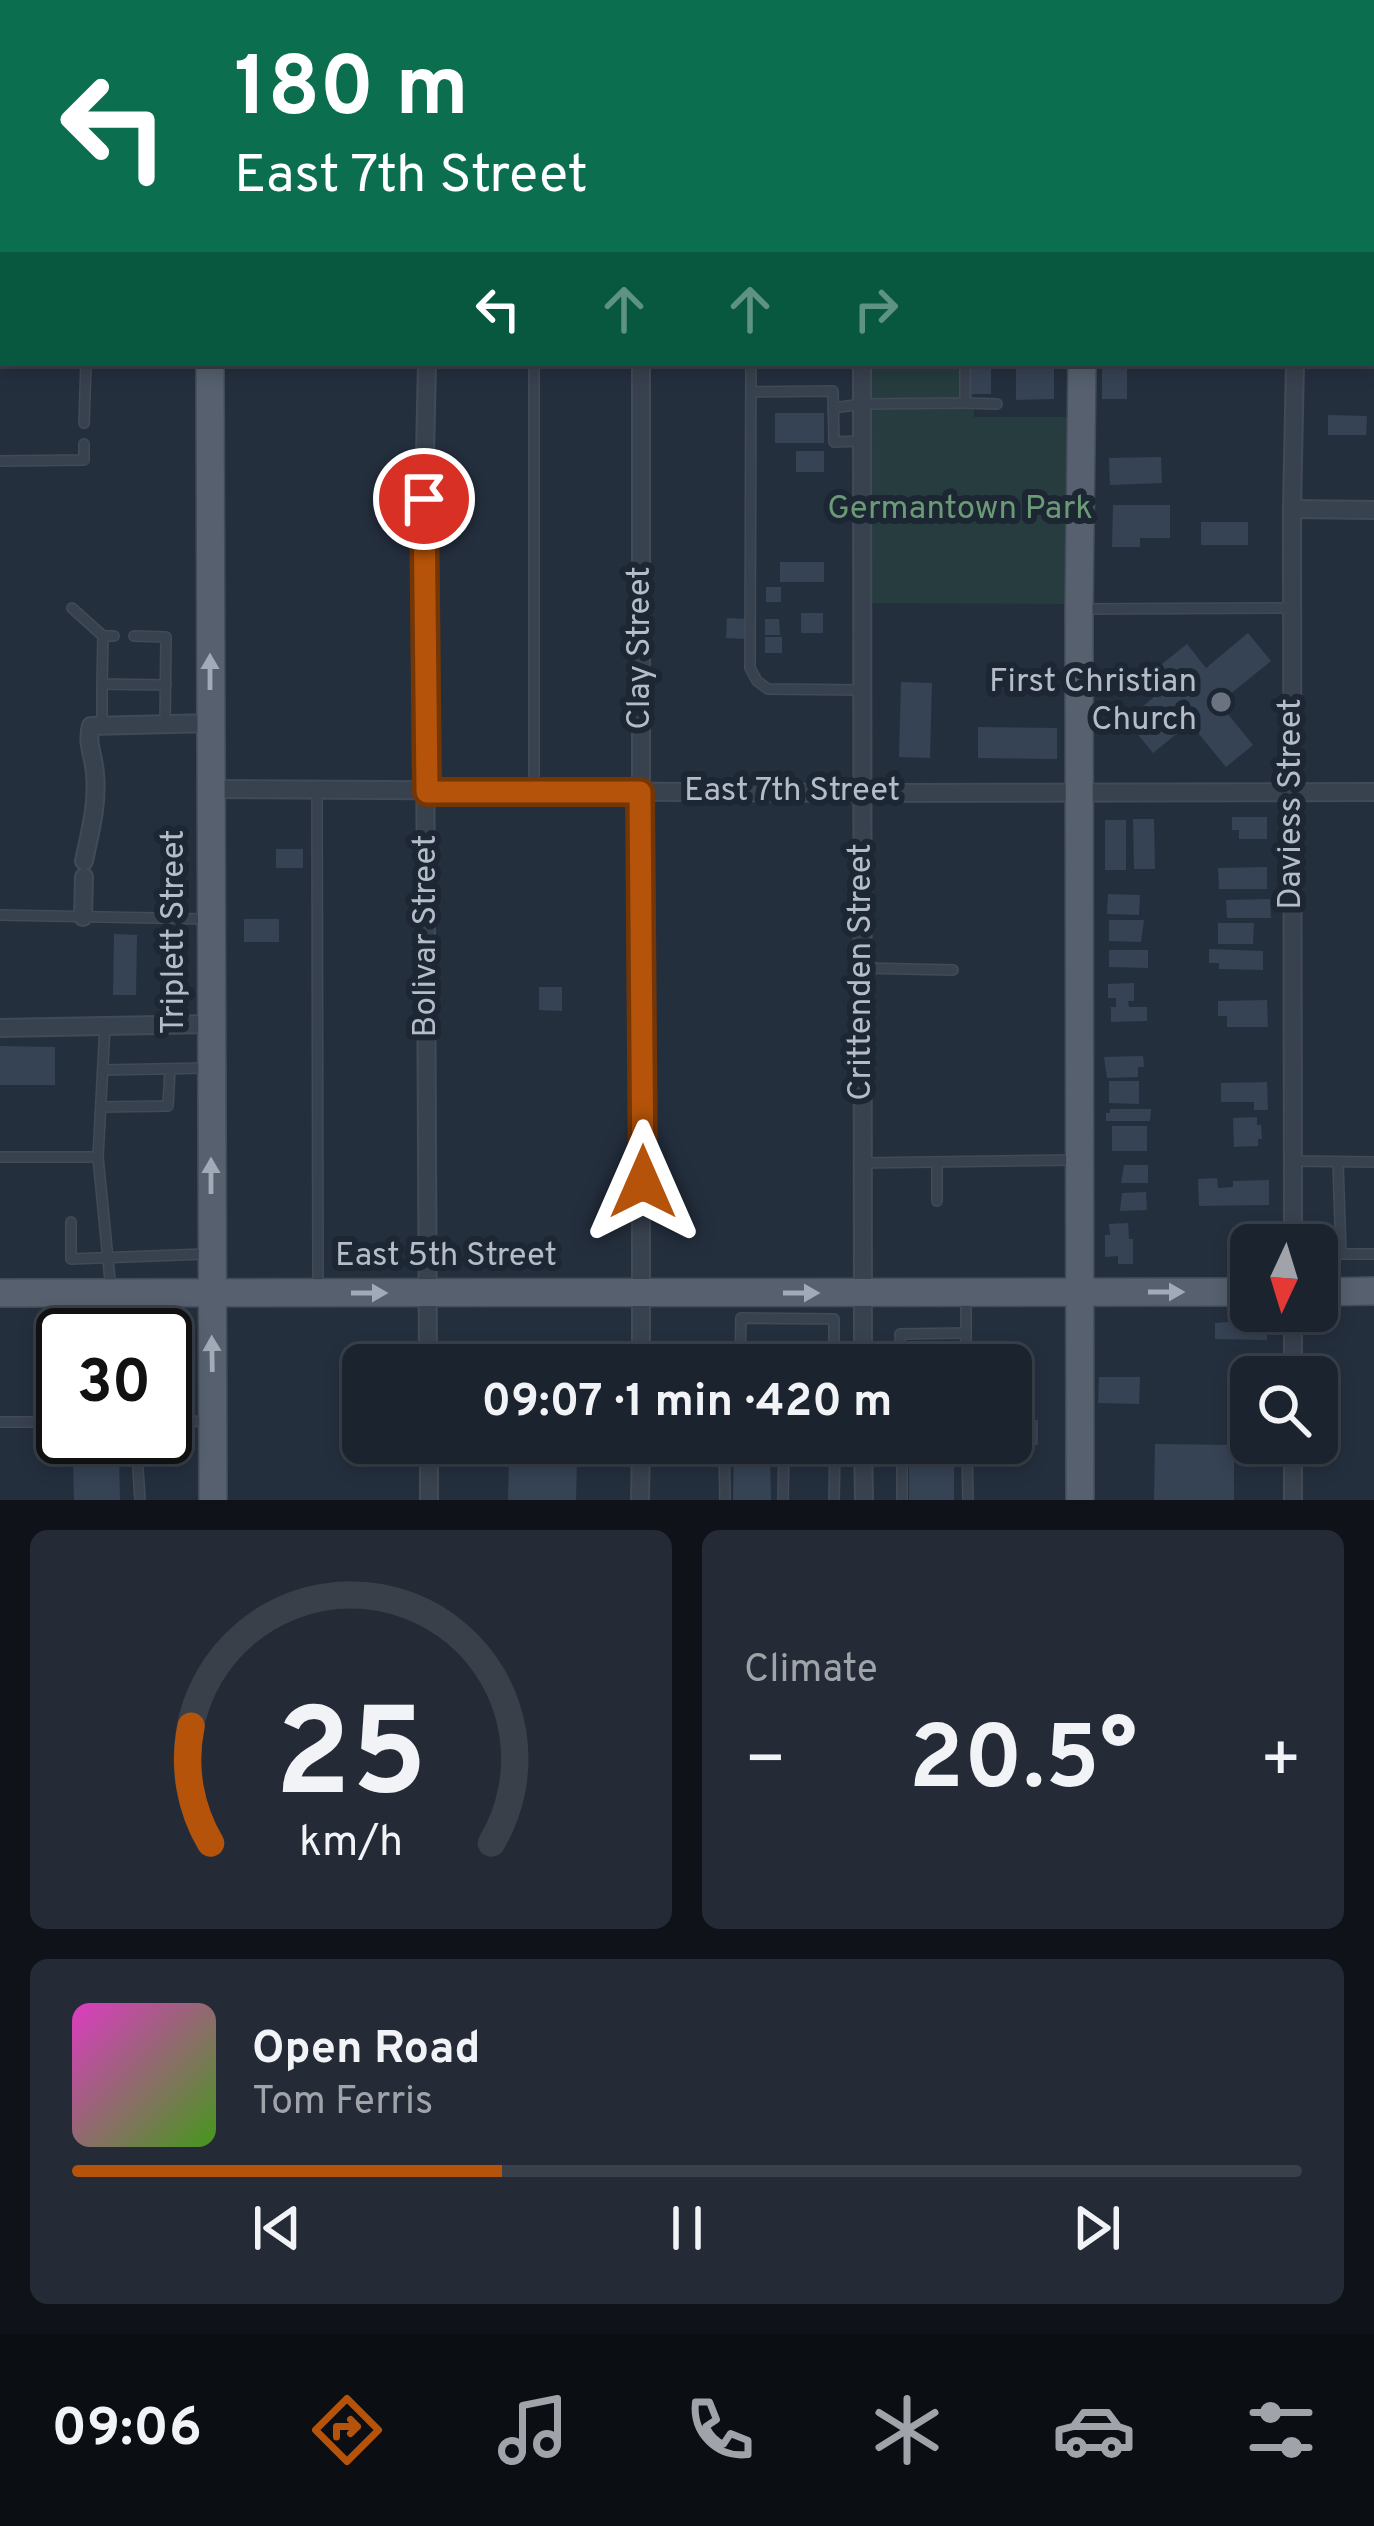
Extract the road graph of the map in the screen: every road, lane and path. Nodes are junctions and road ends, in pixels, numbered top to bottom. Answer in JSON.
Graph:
{"nodes":[{"id":1,"x":86,"y":366,"type":"edge"},
{"id":2,"x":210,"y":366,"type":"edge"},
{"id":3,"x":427,"y":366,"type":"edge"},
{"id":4,"x":534,"y":366,"type":"edge"},
{"id":5,"x":641,"y":366,"type":"edge"},
{"id":6,"x":751,"y":366,"type":"edge"},
{"id":7,"x":862,"y":366,"type":"edge"},
{"id":8,"x":965,"y":366,"type":"edge"},
{"id":9,"x":1082,"y":366,"type":"edge"},
{"id":10,"x":1295,"y":366,"type":"edge"},
{"id":11,"x":751,"y":392,"type":"junction"},
{"id":12,"x":862,"y":404,"type":"junction"},
{"id":13,"x":965,"y":404,"type":"junction"},
{"id":14,"x":997,"y":404,"type":"dead end"},
{"id":15,"x":833,"y":408,"type":"junction"},
{"id":16,"x":84,"y":423,"type":"dead end"},
{"id":17,"x":862,"y":441,"type":"junction"},
{"id":18,"x":84,"y":444,"type":"dead end"},
{"id":19,"x":0,"y":461,"type":"edge"},
{"id":20,"x":1292,"y":509,"type":"junction"},
{"id":21,"x":1374,"y":510,"type":"edge"},
{"id":22,"x":72,"y":608,"type":"dead end"},
{"id":23,"x":1292,"y":608,"type":"junction"},
{"id":24,"x":1078,"y":610,"type":"junction"},
{"id":25,"x":134,"y":636,"type":"dead end"},
{"id":26,"x":102,"y":684,"type":"junction"},
{"id":27,"x":166,"y":685,"type":"junction"},
{"id":28,"x":861,"y":690,"type":"junction"},
{"id":29,"x":211,"y":723,"type":"junction"},
{"id":30,"x":165,"y":724,"type":"junction"},
{"id":31,"x":102,"y":725,"type":"junction"},
{"id":32,"x":211,"y":789,"type":"junction"},
{"id":33,"x":317,"y":790,"type":"junction"},
{"id":34,"x":427,"y":792,"type":"junction"},
{"id":35,"x":534,"y":792,"type":"junction"},
{"id":36,"x":640,"y":792,"type":"junction"},
{"id":37,"x":1079,"y":792,"type":"junction"},
{"id":38,"x":1292,"y":792,"type":"junction"},
{"id":39,"x":1374,"y":792,"type":"edge"},
{"id":40,"x":861,"y":793,"type":"junction"},
{"id":41,"x":0,"y":915,"type":"edge"},
{"id":42,"x":82,"y":916,"type":"junction"},
{"id":43,"x":211,"y":919,"type":"junction"},
{"id":44,"x":862,"y":968,"type":"junction"},
{"id":45,"x":952,"y":970,"type":"dead end"},
{"id":46,"x":211,"y":1024,"type":"junction"},
{"id":47,"x":105,"y":1026,"type":"junction"},
{"id":48,"x":0,"y":1028,"type":"edge"},
{"id":49,"x":211,"y":1068,"type":"junction"},
{"id":50,"x":170,"y":1069,"type":"junction"},
{"id":51,"x":103,"y":1070,"type":"junction"},
{"id":52,"x":101,"y":1107,"type":"junction"},
{"id":53,"x":98,"y":1156,"type":"junction"},
{"id":54,"x":0,"y":1157,"type":"edge"},
{"id":55,"x":1079,"y":1160,"type":"junction"},
{"id":56,"x":1293,"y":1161,"type":"junction"},
{"id":57,"x":1338,"y":1162,"type":"junction"},
{"id":58,"x":1374,"y":1162,"type":"edge"},
{"id":59,"x":862,"y":1163,"type":"junction"},
{"id":60,"x":937,"y":1163,"type":"junction"},
{"id":61,"x":937,"y":1201,"type":"dead end"},
{"id":62,"x":71,"y":1222,"type":"dead end"},
{"id":63,"x":1293,"y":1224,"type":"edge"},
{"id":64,"x":211,"y":1254,"type":"junction"},
{"id":65,"x":1374,"y":1254,"type":"edge"},
{"id":66,"x":171,"y":1256,"type":"junction"},
{"id":67,"x":109,"y":1258,"type":"junction"},
{"id":68,"x":966,"y":1292,"type":"junction"},
{"id":69,"x":1082,"y":1292,"type":"junction"},
{"id":70,"x":1230,"y":1292,"type":"edge"},
{"id":71,"x":1338,"y":1292,"type":"edge"},
{"id":72,"x":1374,"y":1292,"type":"edge"},
{"id":73,"x":0,"y":1293,"type":"edge"},
{"id":74,"x":111,"y":1293,"type":"junction"},
{"id":75,"x":171,"y":1293,"type":"junction"},
{"id":76,"x":211,"y":1293,"type":"junction"},
{"id":77,"x":318,"y":1293,"type":"junction"},
{"id":78,"x":428,"y":1293,"type":"junction"},
{"id":79,"x":641,"y":1293,"type":"junction"},
{"id":80,"x":863,"y":1293,"type":"junction"},
{"id":81,"x":741,"y":1305,"type":"junction"},
{"id":82,"x":966,"y":1334,"type":"junction"},
{"id":83,"x":428,"y":1344,"type":"edge"},
{"id":84,"x":641,"y":1344,"type":"edge"},
{"id":85,"x":740,"y":1344,"type":"edge"},
{"id":86,"x":835,"y":1344,"type":"edge"},
{"id":87,"x":863,"y":1344,"type":"edge"},
{"id":88,"x":900,"y":1344,"type":"edge"},
{"id":89,"x":966,"y":1344,"type":"edge"},
{"id":90,"x":192,"y":1421,"type":"edge"},
{"id":91,"x":212,"y":1421,"type":"junction"},
{"id":92,"x":0,"y":1422,"type":"edge"},
{"id":93,"x":36,"y":1422,"type":"edge"},
{"id":94,"x":138,"y":1464,"type":"edge"},
{"id":95,"x":429,"y":1464,"type":"edge"},
{"id":96,"x":640,"y":1464,"type":"edge"},
{"id":97,"x":724,"y":1464,"type":"edge"},
{"id":98,"x":784,"y":1464,"type":"edge"},
{"id":99,"x":835,"y":1464,"type":"edge"},
{"id":100,"x":863,"y":1464,"type":"edge"},
{"id":101,"x":902,"y":1464,"type":"edge"},
{"id":102,"x":967,"y":1464,"type":"edge"},
{"id":103,"x":1293,"y":1464,"type":"edge"},
{"id":104,"x":140,"y":1500,"type":"edge"},
{"id":105,"x":213,"y":1500,"type":"edge"},
{"id":106,"x":429,"y":1500,"type":"edge"},
{"id":107,"x":640,"y":1500,"type":"edge"},
{"id":108,"x":725,"y":1500,"type":"edge"},
{"id":109,"x":783,"y":1500,"type":"edge"},
{"id":110,"x":834,"y":1500,"type":"edge"},
{"id":111,"x":863,"y":1500,"type":"edge"},
{"id":112,"x":902,"y":1500,"type":"edge"},
{"id":113,"x":968,"y":1500,"type":"edge"},
{"id":114,"x":1080,"y":1500,"type":"edge"},
{"id":115,"x":1293,"y":1500,"type":"edge"}],
"edges":[{"from":1,"to":16,"type":"lane"},
{"from":29,"to":2,"type":"main road","name":"Triplett Street","one_way":true},
{"from":3,"to":34,"type":"street","name":"Bolivar Street"},
{"from":4,"to":35,"type":"lane"},
{"from":5,"to":36,"type":"street","name":"Clay Street"},
{"from":6,"to":11,"type":"lane"},
{"from":7,"to":12,"type":"street","name":"Crittenden Street"},
{"from":8,"to":13,"type":"lane"},
{"from":9,"to":24,"type":"main road"},
{"from":10,"to":20,"type":"street","name":"Daviess Street"},
{"from":11,"to":15,"type":"lane"},
{"from":11,"to":28,"type":"lane"},
{"from":12,"to":13,"type":"lane"},
{"from":12,"to":15,"type":"lane"},
{"from":12,"to":17,"type":"street","name":"Crittenden Street"},
{"from":13,"to":14,"type":"lane"},
{"from":15,"to":17,"type":"lane"},
{"from":17,"to":28,"type":"street","name":"Crittenden Street"},
{"from":18,"to":19,"type":"lane"},
{"from":20,"to":21,"type":"street"},
{"from":20,"to":23,"type":"street","name":"Daviess Street"},
{"from":22,"to":26,"type":"lane"},
{"from":23,"to":24,"type":"lane"},
{"from":23,"to":38,"type":"street","name":"Daviess Street"},
{"from":24,"to":37,"type":"main road"},
{"from":25,"to":27,"type":"lane"},
{"from":26,"to":27,"type":"lane"},
{"from":26,"to":31,"type":"lane"},
{"from":27,"to":30,"type":"lane"},
{"from":28,"to":40,"type":"street","name":"Crittenden Street"},
{"from":29,"to":30,"type":"street"},
{"from":29,"to":32,"type":"main road","name":"Triplett Street"},
{"from":30,"to":31,"type":"street"},
{"from":31,"to":42,"type":"street"},
{"from":32,"to":33,"type":"street","name":"East 7th Street"},
{"from":32,"to":43,"type":"main road","name":"Triplett Street"},
{"from":33,"to":34,"type":"street","name":"East 7th Street"},
{"from":33,"to":77,"type":"lane"},
{"from":34,"to":35,"type":"street","name":"East 7th Street"},
{"from":34,"to":78,"type":"street","name":"Bolivar Street"},
{"from":35,"to":36,"type":"street","name":"East 7th Street"},
{"from":36,"to":40,"type":"street","name":"East 7th Street"},
{"from":36,"to":79,"type":"street","name":"Clay Street"},
{"from":37,"to":38,"type":"street","name":"East 7th Street"},
{"from":37,"to":40,"type":"street","name":"East 7th Street"},
{"from":37,"to":55,"type":"main road"},
{"from":38,"to":39,"type":"street","name":"East 7th Street"},
{"from":38,"to":56,"type":"street","name":"Daviess Street"},
{"from":40,"to":44,"type":"street","name":"Crittenden Street"},
{"from":41,"to":42,"type":"lane"},
{"from":42,"to":43,"type":"lane"},
{"from":43,"to":46,"type":"main road","name":"Triplett Street"},
{"from":44,"to":45,"type":"lane"},
{"from":44,"to":59,"type":"street","name":"Crittenden Street"},
{"from":46,"to":47,"type":"street"},
{"from":46,"to":49,"type":"main road","name":"Triplett Street"},
{"from":47,"to":48,"type":"street"},
{"from":47,"to":51,"type":"lane"},
{"from":49,"to":50,"type":"lane"},
{"from":64,"to":49,"type":"main road","name":"Triplett Street","one_way":true},
{"from":50,"to":51,"type":"lane"},
{"from":50,"to":52,"type":"lane"},
{"from":51,"to":52,"type":"lane"},
{"from":52,"to":53,"type":"lane"},
{"from":53,"to":54,"type":"lane"},
{"from":53,"to":67,"type":"lane"},
{"from":55,"to":60,"type":"lane"},
{"from":55,"to":69,"type":"main road"},
{"from":56,"to":57,"type":"lane"},
{"from":56,"to":63,"type":"street","name":"Daviess Street"},
{"from":57,"to":58,"type":"lane"},
{"from":57,"to":65,"type":"lane"},
{"from":59,"to":60,"type":"lane"},
{"from":59,"to":80,"type":"street","name":"Crittenden Street"},
{"from":60,"to":61,"type":"lane"},
{"from":62,"to":67,"type":"lane"},
{"from":64,"to":66,"type":"lane"},
{"from":64,"to":76,"type":"main road","name":"Triplett Street"},
{"from":66,"to":67,"type":"lane"},
{"from":66,"to":75,"type":"lane"},
{"from":67,"to":74,"type":"lane"},
{"from":68,"to":69,"type":"main road","name":"East 5th Street"},
{"from":68,"to":80,"type":"main road","name":"East 5th Street"},
{"from":68,"to":82,"type":"lane"},
{"from":69,"to":70,"type":"main road","name":"East 5th Street","one_way":true},
{"from":69,"to":114,"type":"main road"},
{"from":71,"to":72,"type":"main road"},
{"from":73,"to":74,"type":"main road","name":"East 5th Street"},
{"from":74,"to":75,"type":"main road","name":"East 5th Street"},
{"from":75,"to":76,"type":"main road","name":"East 5th Street"},
{"from":76,"to":77,"type":"main road","name":"East 5th Street"},
{"from":91,"to":76,"type":"main road","name":"Triplett Street","one_way":true},
{"from":77,"to":78,"type":"main road","name":"East 5th Street","one_way":true},
{"from":78,"to":79,"type":"main road","name":"East 5th Street"},
{"from":78,"to":83,"type":"street","name":"Bolivar Street"},
{"from":79,"to":81,"type":"main road","name":"East 5th Street"},
{"from":79,"to":84,"type":"street","name":"Clay Street"},
{"from":81,"to":80,"type":"main road","name":"East 5th Street","one_way":true},
{"from":80,"to":87,"type":"street","name":"Crittenden Street"},
{"from":81,"to":85,"type":"lane"},
{"from":81,"to":86,"type":"lane"},
{"from":82,"to":88,"type":"lane"},
{"from":82,"to":89,"type":"lane"},
{"from":90,"to":91,"type":"lane"},
{"from":91,"to":105,"type":"main road","name":"Triplett Street"},
{"from":92,"to":93,"type":"lane"},
{"from":94,"to":104,"type":"lane"},
{"from":95,"to":106,"type":"street"},
{"from":96,"to":107,"type":"street"},
{"from":97,"to":108,"type":"lane"},
{"from":98,"to":109,"type":"lane"},
{"from":99,"to":110,"type":"lane"},
{"from":100,"to":111,"type":"street"},
{"from":101,"to":112,"type":"lane"},
{"from":102,"to":113,"type":"lane"},
{"from":103,"to":115,"type":"street"}]}
